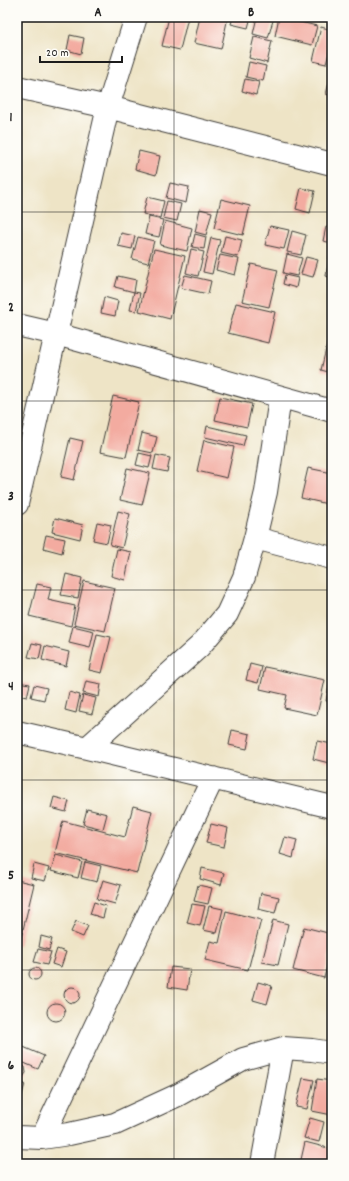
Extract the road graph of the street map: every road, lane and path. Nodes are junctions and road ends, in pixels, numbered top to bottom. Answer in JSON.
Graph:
{"nodes":[{"id":1,"x":136,"y":17,"type":"edge"},
{"id":2,"x":17,"y":87,"type":"edge"},
{"id":3,"x":108,"y":107,"type":"junction"},
{"id":4,"x":332,"y":164,"type":"edge"},
{"id":5,"x":17,"y":326,"type":"edge"},
{"id":6,"x":56,"y":334,"type":"junction"},
{"id":7,"x":280,"y":398,"type":"junction"},
{"id":8,"x":332,"y":411,"type":"edge"},
{"id":9,"x":17,"y":504,"type":"edge"},
{"id":10,"x":255,"y":538,"type":"junction"},
{"id":11,"x":332,"y":558,"type":"edge"},
{"id":12,"x":17,"y":732,"type":"edge"},
{"id":13,"x":87,"y":748,"type":"junction"},
{"id":14,"x":213,"y":778,"type":"junction"},
{"id":15,"x":332,"y":807,"type":"edge"},
{"id":16,"x":283,"y":1048,"type":"junction"},
{"id":17,"x":332,"y":1053,"type":"edge"},
{"id":18,"x":17,"y":1137,"type":"edge"},
{"id":19,"x":42,"y":1138,"type":"junction"},
{"id":20,"x":262,"y":1164,"type":"edge"}],
"edges":[{"from":1,"to":3,"type":"street"},
{"from":2,"to":3,"type":"street"},
{"from":3,"to":4,"type":"street"},
{"from":3,"to":6,"type":"street"},
{"from":5,"to":6,"type":"street"},
{"from":6,"to":7,"type":"street"},
{"from":6,"to":9,"type":"street"},
{"from":7,"to":8,"type":"street"},
{"from":7,"to":10,"type":"street"},
{"from":10,"to":11,"type":"street"},
{"from":10,"to":13,"type":"street"},
{"from":12,"to":13,"type":"street"},
{"from":13,"to":14,"type":"street"},
{"from":14,"to":15,"type":"street"},
{"from":14,"to":19,"type":"street"},
{"from":16,"to":17,"type":"street"},
{"from":16,"to":19,"type":"street"},
{"from":16,"to":20,"type":"street"},
{"from":18,"to":19,"type":"street"}]}
